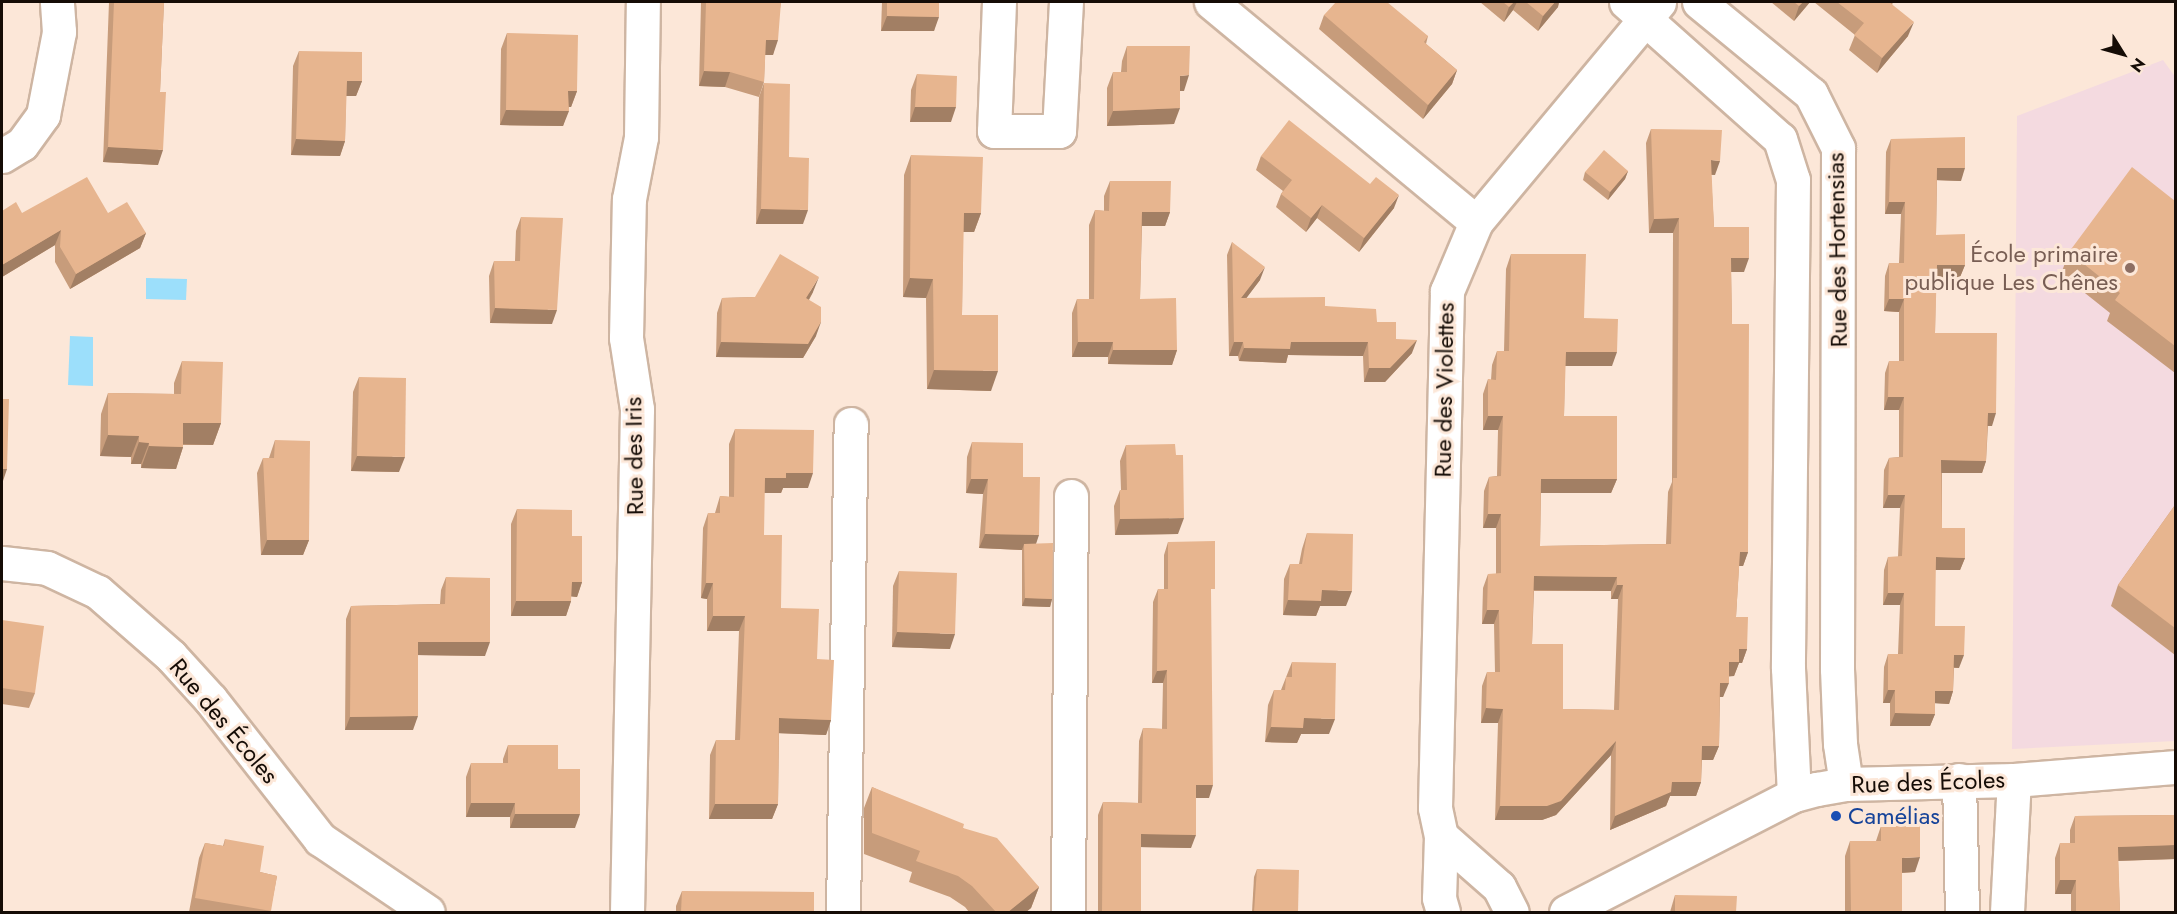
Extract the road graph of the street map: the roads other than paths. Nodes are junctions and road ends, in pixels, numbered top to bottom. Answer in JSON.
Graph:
{"nodes":[{"id":1,"x":57,"y":2,"type":"edge"},
{"id":2,"x":643,"y":2,"type":"edge"},
{"id":3,"x":999,"y":2,"type":"edge"},
{"id":4,"x":1066,"y":2,"type":"edge"},
{"id":5,"x":1211,"y":2,"type":"edge"},
{"id":6,"x":1699,"y":2,"type":"edge"},
{"id":7,"x":1643,"y":7,"type":"edge"},
{"id":8,"x":2,"y":156,"type":"edge"},
{"id":9,"x":1476,"y":222,"type":"junction"},
{"id":10,"x":851,"y":424,"type":"dead end"},
{"id":11,"x":1792,"y":450,"type":"junction"},
{"id":12,"x":1839,"y":450,"type":"junction"},
{"id":13,"x":1071,"y":496,"type":"dead end"},
{"id":14,"x":2,"y":563,"type":"edge"},
{"id":15,"x":2175,"y":767,"type":"edge"},
{"id":16,"x":1959,"y":780,"type":"junction"},
{"id":17,"x":2014,"y":780,"type":"junction"},
{"id":18,"x":1846,"y":784,"type":"junction"},
{"id":19,"x":1794,"y":795,"type":"junction"},
{"id":20,"x":1441,"y":836,"type":"junction"},
{"id":21,"x":428,"y":912,"type":"edge"},
{"id":22,"x":627,"y":912,"type":"edge"},
{"id":23,"x":843,"y":912,"type":"edge"},
{"id":24,"x":1068,"y":912,"type":"edge"},
{"id":25,"x":1443,"y":912,"type":"edge"},
{"id":26,"x":1512,"y":912,"type":"edge"},
{"id":27,"x":1566,"y":912,"type":"edge"},
{"id":28,"x":1962,"y":912,"type":"edge"},
{"id":29,"x":2007,"y":912,"type":"edge"}],
"edges":[{"from":1,"to":8,"type":"street"},
{"from":2,"to":22,"type":"street","name":"Rue des Iris"},
{"from":3,"to":4,"type":"street"},
{"from":5,"to":9,"type":"street"},
{"from":6,"to":12,"type":"street","name":"Rue des Hortensias"},
{"from":7,"to":9,"type":"street","name":"Rue des Hortensias"},
{"from":7,"to":11,"type":"street","name":"Rue des Hortensias"},
{"from":9,"to":20,"type":"street","name":"Rue des Violettes"},
{"from":10,"to":23,"type":"street"},
{"from":11,"to":12,"type":"street"},
{"from":11,"to":19,"type":"street","name":"Rue des Hortensias"},
{"from":12,"to":18,"type":"street","name":"Rue des Hortensias"},
{"from":13,"to":24,"type":"street"},
{"from":14,"to":21,"type":"street","name":"Rue des Écoles"},
{"from":15,"to":17,"type":"street","name":"Rue des Écoles"},
{"from":16,"to":17,"type":"street","name":"Rue des Écoles"},
{"from":16,"to":18,"type":"street","name":"Rue des Écoles"},
{"from":16,"to":28,"type":"street"},
{"from":17,"to":29,"type":"street"},
{"from":18,"to":19,"type":"street","name":"Rue des Écoles"},
{"from":19,"to":27,"type":"street","name":"Rue des Écoles"},
{"from":20,"to":25,"type":"street","name":"Rue des Violettes"},
{"from":20,"to":26,"type":"street"}]}
